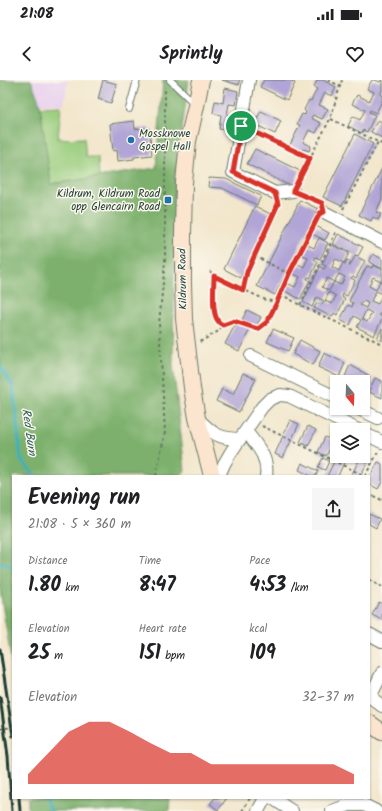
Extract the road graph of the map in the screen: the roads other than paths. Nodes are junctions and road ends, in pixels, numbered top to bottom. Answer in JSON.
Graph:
{"nodes":[{"id":1,"x":138,"y":80,"type":"edge"},
{"id":2,"x":170,"y":80,"type":"edge"},
{"id":3,"x":200,"y":80,"type":"edge"},
{"id":4,"x":249,"y":80,"type":"edge"},
{"id":5,"x":196,"y":106,"type":"junction"},
{"id":6,"x":128,"y":109,"type":"dead end"},
{"id":7,"x":293,"y":191,"type":"road end"},
{"id":8,"x":324,"y":212,"type":"road end"},
{"id":9,"x":382,"y":242,"type":"edge"},
{"id":10,"x":251,"y":356,"type":"dead end"},
{"id":11,"x":330,"y":395,"type":"edge"},
{"id":12,"x":330,"y":399,"type":"edge"},
{"id":13,"x":320,"y":412,"type":"junction"},
{"id":14,"x":370,"y":414,"type":"edge"},
{"id":15,"x":198,"y":418,"type":"junction"},
{"id":16,"x":378,"y":418,"type":"dead end"},
{"id":17,"x":343,"y":423,"type":"edge"},
{"id":18,"x":246,"y":430,"type":"junction"},
{"id":19,"x":370,"y":439,"type":"edge"},
{"id":20,"x":380,"y":447,"type":"edge"},
{"id":21,"x":212,"y":475,"type":"edge"},
{"id":22,"x":219,"y":475,"type":"edge"},
{"id":23,"x":266,"y":475,"type":"edge"},
{"id":24,"x":370,"y":635,"type":"edge"},
{"id":25,"x":382,"y":641,"type":"edge"},
{"id":26,"x":382,"y":673,"type":"edge"},
{"id":27,"x":370,"y":695,"type":"edge"},
{"id":28,"x":370,"y":698,"type":"edge"},
{"id":29,"x":382,"y":706,"type":"edge"},
{"id":30,"x":370,"y":724,"type":"edge"},
{"id":31,"x":382,"y":732,"type":"edge"},
{"id":32,"x":264,"y":799,"type":"edge"},
{"id":33,"x":274,"y":799,"type":"edge"},
{"id":34,"x":258,"y":811,"type":"edge"},
{"id":35,"x":292,"y":811,"type":"edge"},
{"id":36,"x":332,"y":811,"type":"edge"},
{"id":37,"x":376,"y":811,"type":"edge"}],
"edges":[{"from":1,"to":6,"type":"lane"},
{"from":2,"to":5,"type":"lane"},
{"from":3,"to":5,"type":"street","name":"Kildrum Road"},
{"from":4,"to":7,"type":"street"},
{"from":5,"to":15,"type":"street","name":"Kildrum Road"},
{"from":8,"to":9,"type":"street"},
{"from":10,"to":11,"type":"street"},
{"from":12,"to":13,"type":"street"},
{"from":13,"to":17,"type":"street"},
{"from":13,"to":18,"type":"street"},
{"from":14,"to":16,"type":"street"},
{"from":15,"to":18,"type":"street"},
{"from":15,"to":21,"type":"street","name":"Kildrum Road"},
{"from":18,"to":22,"type":"street"},
{"from":18,"to":23,"type":"street"},
{"from":19,"to":20,"type":"street"},
{"from":24,"to":25,"type":"street"},
{"from":26,"to":27,"type":"street"},
{"from":28,"to":29,"type":"street"},
{"from":30,"to":31,"type":"street"},
{"from":32,"to":34,"type":"street"},
{"from":33,"to":35,"type":"street"},
{"from":36,"to":37,"type":"street"}]}
